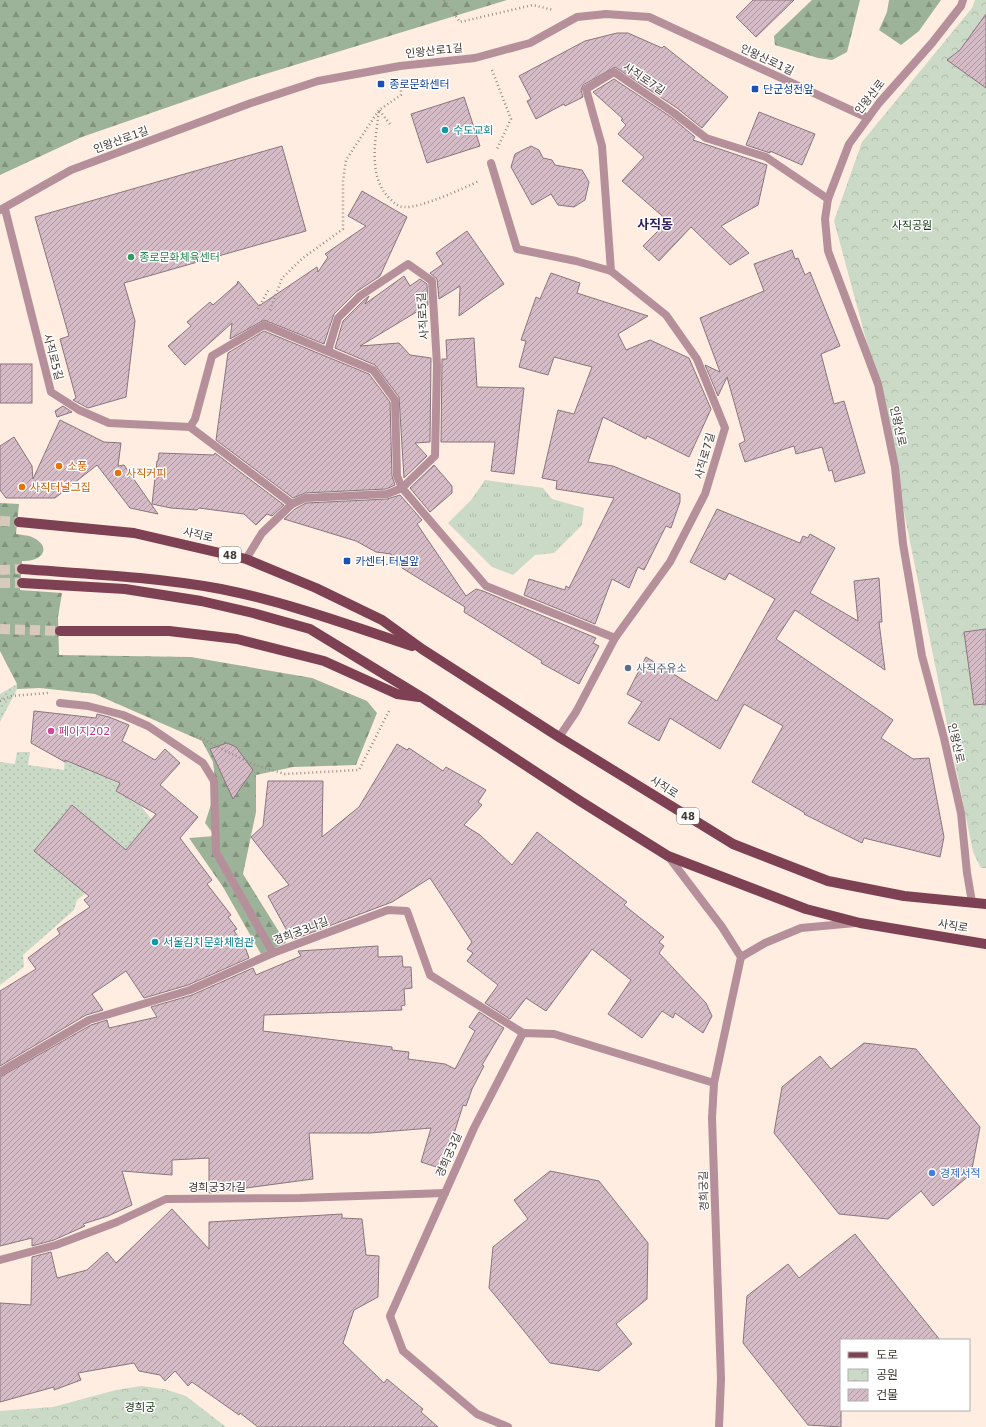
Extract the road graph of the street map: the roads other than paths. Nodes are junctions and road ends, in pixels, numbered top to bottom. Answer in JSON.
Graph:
{"nodes":[{"id":1,"x":963,"y":2,"type":"edge"},
{"id":2,"x":868,"y":118,"type":"junction"},
{"id":3,"x":491,"y":163,"type":"road end"},
{"id":4,"x":828,"y":199,"type":"junction"},
{"id":5,"x":2,"y":209,"type":"edge"},
{"id":6,"x":611,"y":271,"type":"junction"},
{"id":7,"x":328,"y":351,"type":"junction"},
{"id":8,"x":190,"y":427,"type":"junction"},
{"id":9,"x":402,"y":488,"type":"junction"},
{"id":10,"x":292,"y":504,"type":"junction"},
{"id":11,"x":19,"y":522,"type":"tunnel mouth"},
{"id":12,"x":246,"y":559,"type":"junction"},
{"id":13,"x":22,"y":569,"type":"tunnel mouth"},
{"id":14,"x":22,"y":583,"type":"tunnel mouth"},
{"id":15,"x":60,"y":631,"type":"tunnel mouth"},
{"id":16,"x":616,"y":638,"type":"junction"},
{"id":17,"x":422,"y":649,"type":"junction"},
{"id":18,"x":423,"y":698,"type":"junction"},
{"id":19,"x":60,"y":703,"type":"dead end"},
{"id":20,"x":559,"y":738,"type":"junction"},
{"id":21,"x":668,"y":856,"type":"junction"},
{"id":22,"x":972,"y":902,"type":"junction"},
{"id":23,"x":986,"y":904,"type":"edge"},
{"id":24,"x":860,"y":923,"type":"junction"},
{"id":25,"x":986,"y":944,"type":"edge"},
{"id":26,"x":273,"y":953,"type":"junction"},
{"id":27,"x":741,"y":957,"type":"junction"},
{"id":28,"x":523,"y":1033,"type":"junction"},
{"id":29,"x":0,"y":1072,"type":"edge"},
{"id":30,"x":714,"y":1083,"type":"junction"},
{"id":31,"x":444,"y":1193,"type":"junction"},
{"id":32,"x":0,"y":1260,"type":"edge"},
{"id":33,"x":508,"y":1427,"type":"edge"},
{"id":34,"x":719,"y":1427,"type":"edge"}],
"edges":[{"from":1,"to":2,"type":"street","name":"인왕산로"},
{"from":2,"to":4,"type":"street","name":"인왕산로"},
{"from":2,"to":5,"type":"street","name":"인왕산로1길"},
{"from":3,"to":6,"type":"street","name":"사직로7길"},
{"from":4,"to":6,"type":"street","name":"사직로7길"},
{"from":4,"to":22,"type":"street","name":"인왕산로"},
{"from":5,"to":8,"type":"street","name":"사직로5길"},
{"from":6,"to":16,"type":"street","name":"사직로7길"},
{"from":7,"to":8,"type":"street"},
{"from":7,"to":9,"type":"street"},
{"from":7,"to":9,"type":"street","name":"사직로5길"},
{"from":8,"to":10,"type":"street"},
{"from":9,"to":10,"type":"street","name":"사직로5길"},
{"from":9,"to":16,"type":"street"},
{"from":10,"to":12,"type":"street","name":"사직로5길"},
{"from":11,"to":12,"type":"main road","name":"사직로","number":"48"},
{"from":12,"to":17,"type":"main road","name":"사직로","number":"48"},
{"from":13,"to":17,"type":"main road","name":"사직로","number":"48"},
{"from":14,"to":18,"type":"main road","name":"사직로"},
{"from":15,"to":18,"type":"main road","name":"사직로"},
{"from":16,"to":20,"type":"street","name":"사직로7길"},
{"from":17,"to":20,"type":"main road","name":"사직로","number":"48"},
{"from":18,"to":21,"type":"main road","name":"사직로"},
{"from":19,"to":26,"type":"street"},
{"from":20,"to":22,"type":"main road","name":"사직로","number":"48"},
{"from":21,"to":24,"type":"main road","name":"사직로"},
{"from":21,"to":27,"type":"street"},
{"from":22,"to":23,"type":"main road","name":"사직로","number":"48"},
{"from":24,"to":25,"type":"main road","name":"사직로"},
{"from":24,"to":27,"type":"street"},
{"from":26,"to":28,"type":"street","name":"경희궁3나길"},
{"from":26,"to":29,"type":"street","name":"경희궁3나길"},
{"from":27,"to":30,"type":"street","name":"경희궁길"},
{"from":28,"to":30,"type":"street"},
{"from":28,"to":31,"type":"street","name":"경희궁3길"},
{"from":30,"to":34,"type":"street","name":"경희궁길"},
{"from":31,"to":32,"type":"street","name":"경희궁3가길"},
{"from":31,"to":33,"type":"street","name":"경희궁3길"}]}
